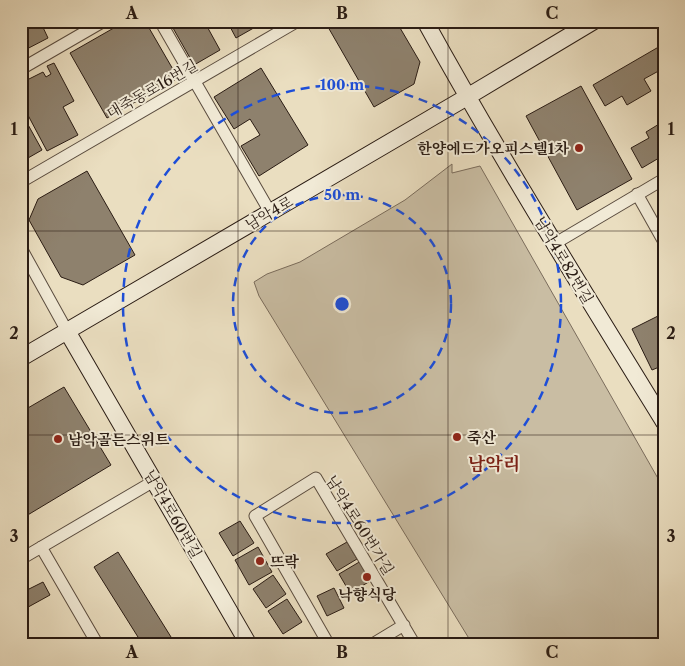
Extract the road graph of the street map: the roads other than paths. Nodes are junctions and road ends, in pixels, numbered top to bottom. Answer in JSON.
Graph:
{"nodes":[{"id":1,"x":104,"y":21,"type":"edge"},
{"id":2,"x":160,"y":21,"type":"edge"},
{"id":3,"x":298,"y":21,"type":"edge"},
{"id":4,"x":425,"y":21,"type":"edge"},
{"id":5,"x":594,"y":21,"type":"edge"},
{"id":6,"x":21,"y":69,"type":"edge"},
{"id":7,"x":194,"y":81,"type":"junction"},
{"id":8,"x":467,"y":98,"type":"junction"},
{"id":9,"x":664,"y":179,"type":"edge"},
{"id":10,"x":21,"y":182,"type":"edge"},
{"id":11,"x":638,"y":194,"type":"junction"},
{"id":12,"x":270,"y":212,"type":"junction"},
{"id":13,"x":664,"y":242,"type":"edge"},
{"id":14,"x":554,"y":244,"type":"junction"},
{"id":15,"x":21,"y":248,"type":"edge"},
{"id":16,"x":67,"y":331,"type":"junction"},
{"id":17,"x":21,"y":358,"type":"edge"},
{"id":18,"x":664,"y":422,"type":"edge"},
{"id":19,"x":154,"y":481,"type":"junction"},
{"id":20,"x":41,"y":547,"type":"junction"},
{"id":21,"x":21,"y":559,"type":"edge"},
{"id":22,"x":404,"y":626,"type":"junction"},
{"id":23,"x":98,"y":645,"type":"edge"},
{"id":24,"x":249,"y":645,"type":"edge"},
{"id":25,"x":330,"y":645,"type":"edge"},
{"id":26,"x":371,"y":645,"type":"edge"},
{"id":27,"x":415,"y":645,"type":"edge"}],
"edges":[{"from":1,"to":6,"type":"street"},
{"from":2,"to":7,"type":"street"},
{"from":3,"to":7,"type":"street","name":"대죽동로16번길"},
{"from":4,"to":8,"type":"street","name":"남악4로82번길"},
{"from":5,"to":8,"type":"street","name":"남악4로"},
{"from":7,"to":10,"type":"street","name":"대죽동로16번길"},
{"from":7,"to":12,"type":"street"},
{"from":8,"to":12,"type":"street","name":"남악4로"},
{"from":8,"to":14,"type":"street","name":"남악4로82번길"},
{"from":9,"to":11,"type":"street"},
{"from":11,"to":13,"type":"street"},
{"from":11,"to":14,"type":"street"},
{"from":12,"to":16,"type":"street","name":"남악4로"},
{"from":14,"to":18,"type":"street","name":"남악4로82번길"},
{"from":15,"to":16,"type":"street"},
{"from":16,"to":17,"type":"street","name":"남악4로"},
{"from":16,"to":19,"type":"street","name":"남악4로60번길"},
{"from":19,"to":20,"type":"street"},
{"from":19,"to":24,"type":"street","name":"남악4로60번길"},
{"from":20,"to":21,"type":"street"},
{"from":20,"to":23,"type":"street"},
{"from":22,"to":25,"type":"street","name":"남악4로60번가길"},
{"from":22,"to":26,"type":"street"},
{"from":22,"to":27,"type":"street","name":"남악4로60번가길"}]}
